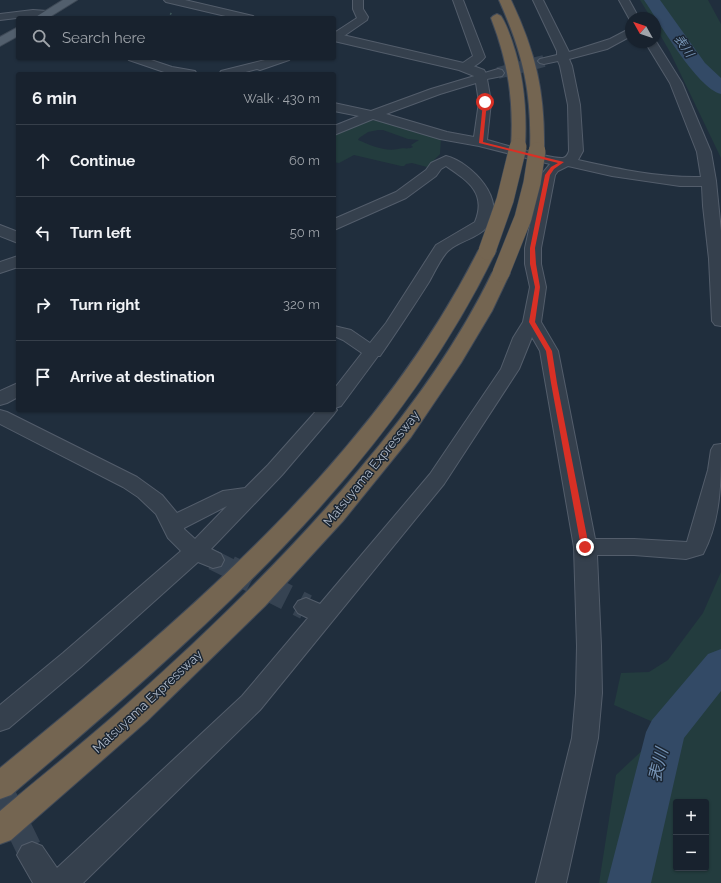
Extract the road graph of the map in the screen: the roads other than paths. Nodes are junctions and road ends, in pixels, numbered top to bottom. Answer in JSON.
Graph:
{"nodes":[{"id":1,"x":71,"y":0,"type":"edge"},
{"id":2,"x":170,"y":0,"type":"edge"},
{"id":3,"x":358,"y":0,"type":"edge"},
{"id":4,"x":458,"y":0,"type":"edge"},
{"id":5,"x":505,"y":0,"type":"edge"},
{"id":6,"x":538,"y":0,"type":"edge"},
{"id":7,"x":624,"y":0,"type":"edge"},
{"id":8,"x":492,"y":6,"type":"dead end"},
{"id":9,"x":631,"y":12,"type":"edge"},
{"id":10,"x":44,"y":16,"type":"edge"},
{"id":11,"x":240,"y":16,"type":"edge"},
{"id":12,"x":0,"y":17,"type":"edge"},
{"id":13,"x":16,"y":32,"type":"edge"},
{"id":14,"x":625,"y":36,"type":"edge"},
{"id":15,"x":336,"y":37,"type":"edge"},
{"id":16,"x":336,"y":38,"type":"edge"},
{"id":17,"x":0,"y":42,"type":"edge"},
{"id":18,"x":656,"y":48,"type":"edge"},
{"id":19,"x":553,"y":59,"type":"junction"},
{"id":20,"x":139,"y":60,"type":"edge"},
{"id":21,"x":279,"y":60,"type":"edge"},
{"id":22,"x":463,"y":67,"type":"junction"},
{"id":23,"x":180,"y":72,"type":"edge"},
{"id":24,"x":231,"y":72,"type":"edge"},
{"id":25,"x":498,"y":73,"type":"tunnel mouth"},
{"id":26,"x":481,"y":77,"type":"junction"},
{"id":27,"x":336,"y":107,"type":"edge"},
{"id":28,"x":371,"y":115,"type":"junction"},
{"id":29,"x":336,"y":130,"type":"edge"},
{"id":30,"x":445,"y":136,"type":"junction"},
{"id":31,"x":480,"y":142,"type":"junction"},
{"id":32,"x":446,"y":160,"type":"junction"},
{"id":33,"x":562,"y":162,"type":"junction"},
{"id":34,"x":709,"y":181,"type":"junction"},
{"id":35,"x":336,"y":224,"type":"edge"},
{"id":36,"x":481,"y":225,"type":"junction"},
{"id":37,"x":0,"y":230,"type":"edge"},
{"id":38,"x":16,"y":237,"type":"edge"},
{"id":39,"x":533,"y":248,"type":"junction"},
{"id":40,"x":16,"y":262,"type":"edge"},
{"id":41,"x":0,"y":268,"type":"edge"},
{"id":42,"x":721,"y":321,"type":"edge"},
{"id":43,"x":532,"y":322,"type":"junction"},
{"id":44,"x":336,"y":332,"type":"edge"},
{"id":45,"x":374,"y":352,"type":"junction"},
{"id":46,"x":16,"y":389,"type":"edge"},
{"id":47,"x":0,"y":399,"type":"edge"},
{"id":48,"x":336,"y":400,"type":"edge"},
{"id":49,"x":325,"y":412,"type":"edge"},
{"id":50,"x":0,"y":416,"type":"edge"},
{"id":51,"x":721,"y":450,"type":"edge"},
{"id":52,"x":250,"y":496,"type":"junction"},
{"id":53,"x":172,"y":524,"type":"junction"},
{"id":54,"x":585,"y":547,"type":"junction"},
{"id":55,"x":205,"y":556,"type":"junction"},
{"id":56,"x":0,"y":720,"type":"edge"},
{"id":57,"x":0,"y":786,"type":"edge"},
{"id":58,"x":0,"y":830,"type":"edge"},
{"id":59,"x":32,"y":855,"type":"tunnel mouth"},
{"id":60,"x":50,"y":883,"type":"edge"},
{"id":61,"x":62,"y":883,"type":"edge"},
{"id":62,"x":551,"y":883,"type":"edge"}],
"edges":[{"from":1,"to":10,"type":"main road"},
{"from":2,"to":11,"type":"street"},
{"from":3,"to":15,"type":"street"},
{"from":4,"to":22,"type":"street"},
{"from":5,"to":58,"type":"highway","name":"Matsuyama Expressway","bridge":true},
{"from":6,"to":19,"type":"street"},
{"from":7,"to":9,"type":"street"},
{"from":8,"to":57,"type":"highway","name":"Matsuyama Expressway","bridge":true},
{"from":10,"to":12,"type":"street"},
{"from":13,"to":17,"type":"main road"},
{"from":14,"to":19,"type":"street"},
{"from":16,"to":22,"type":"street"},
{"from":18,"to":34,"type":"street"},
{"from":19,"to":33,"type":"street"},
{"from":20,"to":23,"type":"street"},
{"from":21,"to":24,"type":"street"},
{"from":22,"to":26,"type":"street"},
{"from":25,"to":26,"type":"street"},
{"from":26,"to":28,"type":"street"},
{"from":26,"to":31,"type":"street"},
{"from":27,"to":28,"type":"street"},
{"from":28,"to":29,"type":"street"},
{"from":28,"to":30,"type":"street"},
{"from":30,"to":31,"type":"street"},
{"from":30,"to":32,"type":"street"},
{"from":31,"to":33,"type":"street"},
{"from":32,"to":35,"type":"street"},
{"from":32,"to":36,"type":"street"},
{"from":33,"to":34,"type":"street"},
{"from":33,"to":39,"type":"street"},
{"from":34,"to":42,"type":"street"},
{"from":36,"to":39,"type":"street"},
{"from":36,"to":45,"type":"street"},
{"from":37,"to":38,"type":"street"},
{"from":39,"to":43,"type":"street"},
{"from":40,"to":41,"type":"street"},
{"from":43,"to":54,"type":"street"},
{"from":43,"to":61,"type":"street"},
{"from":44,"to":45,"type":"street"},
{"from":45,"to":48,"type":"street"},
{"from":46,"to":47,"type":"street"},
{"from":49,"to":52,"type":"street"},
{"from":50,"to":53,"type":"street"},
{"from":51,"to":54,"type":"street"},
{"from":52,"to":53,"type":"street"},
{"from":52,"to":55,"type":"street"},
{"from":53,"to":55,"type":"street"},
{"from":54,"to":62,"type":"street"},
{"from":55,"to":56,"type":"street"},
{"from":59,"to":60,"type":"street"}]}
